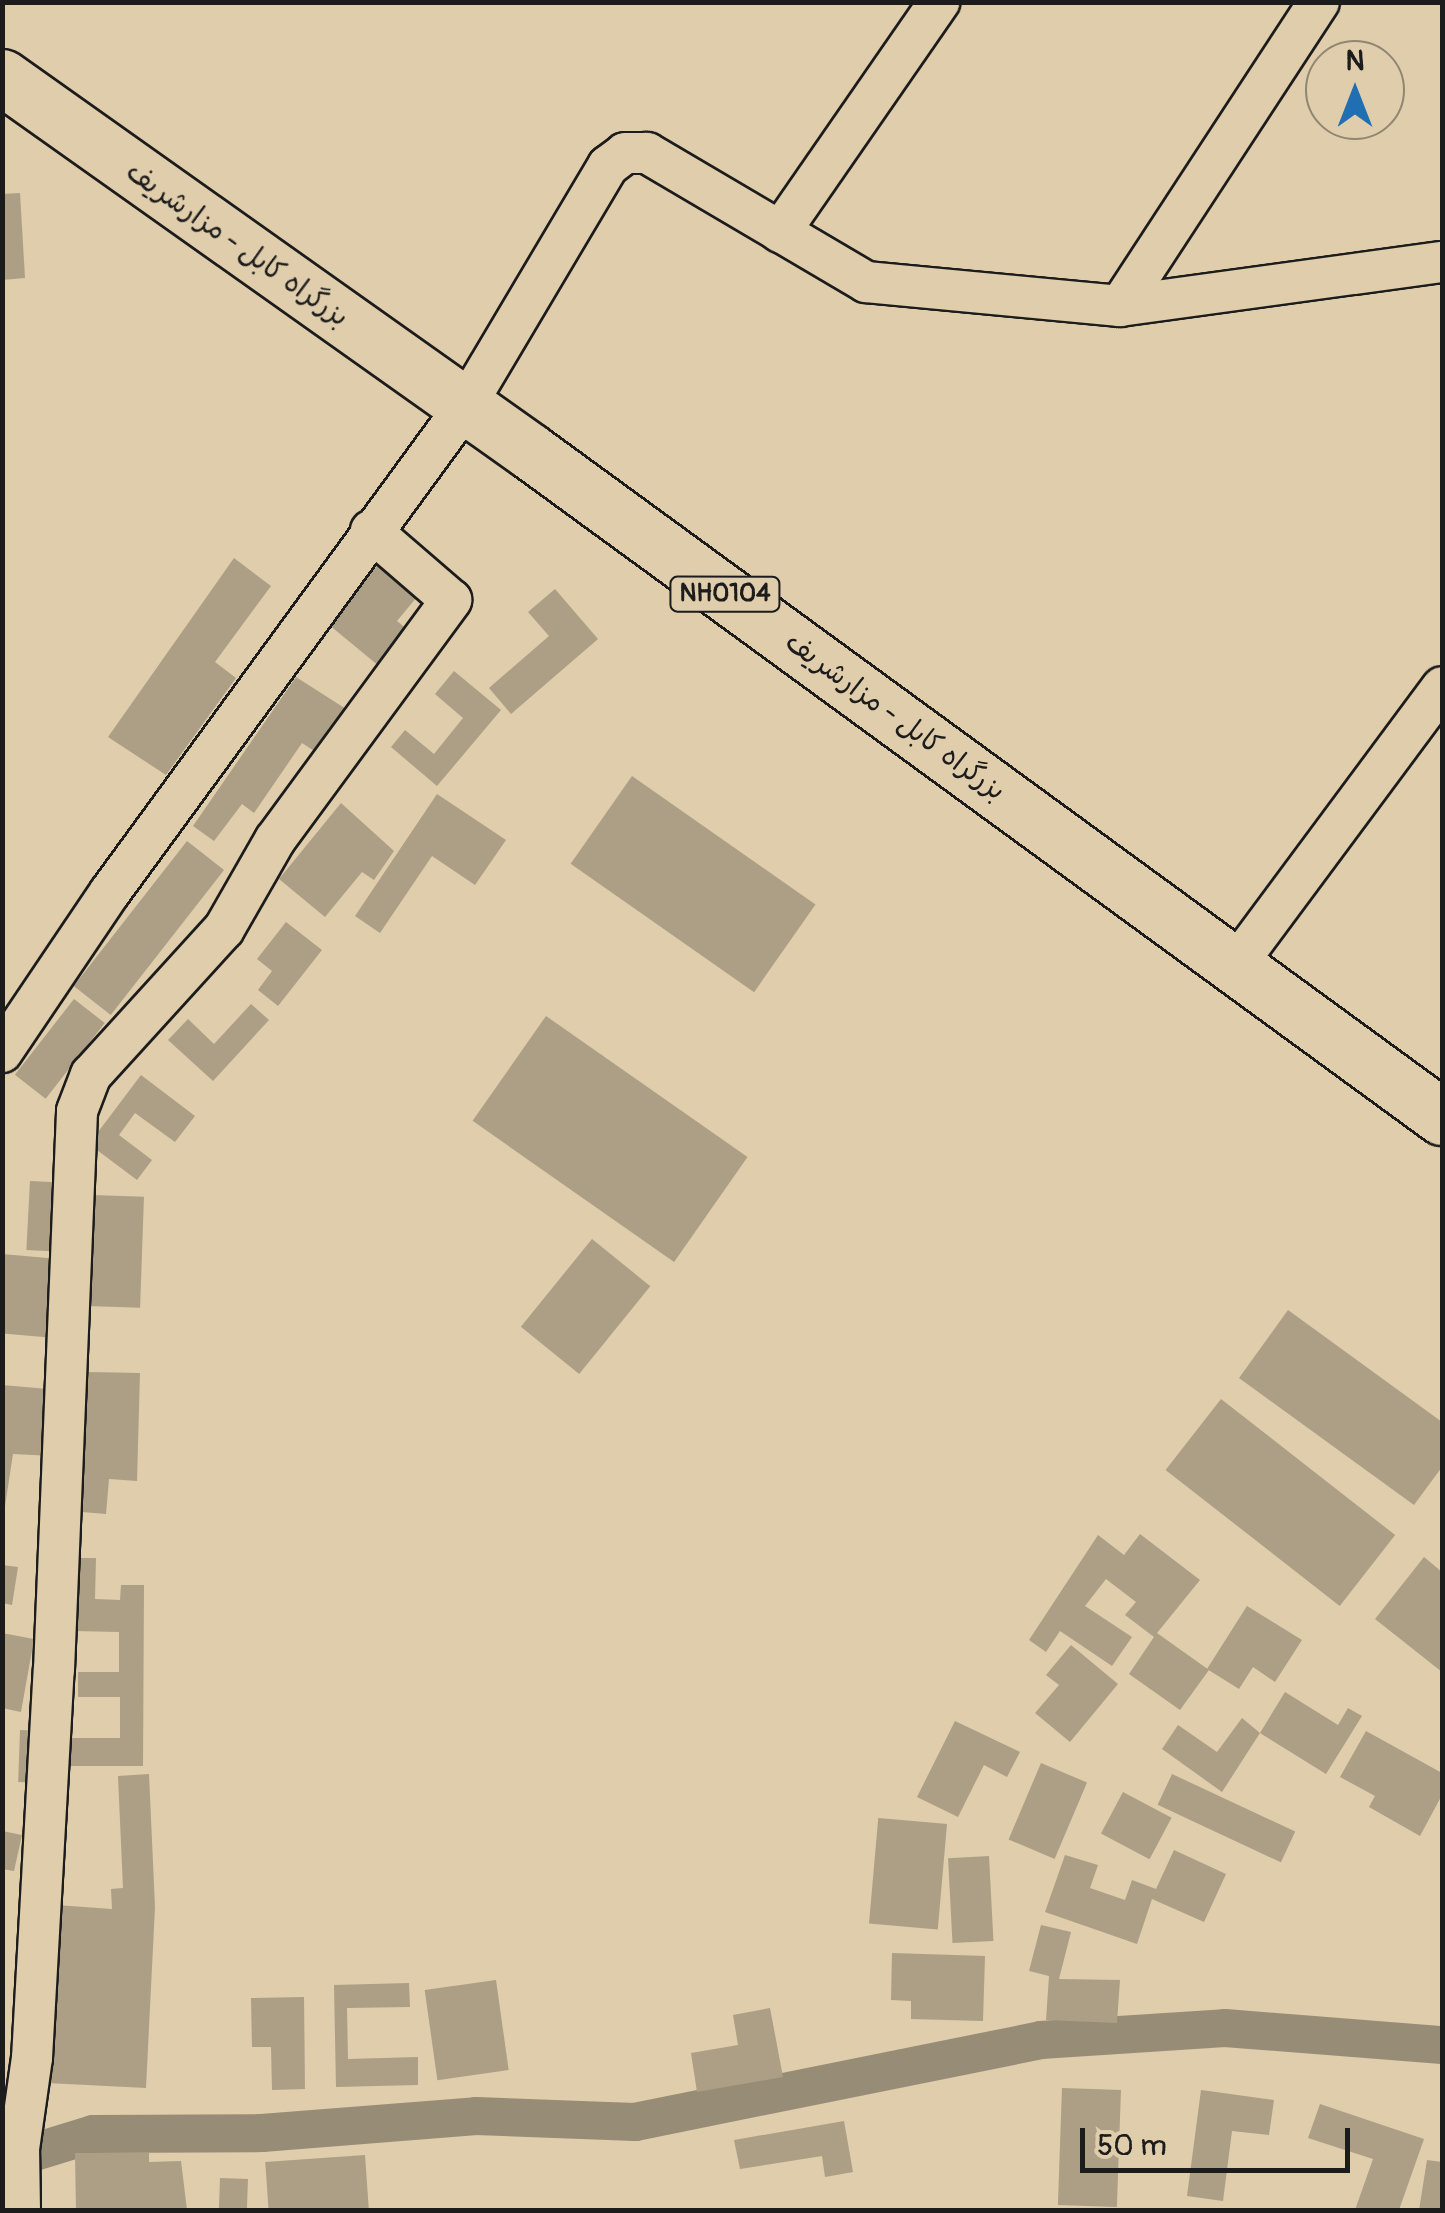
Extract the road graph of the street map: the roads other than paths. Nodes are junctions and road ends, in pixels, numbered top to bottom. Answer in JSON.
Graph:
{"nodes":[{"id":1,"x":938,"y":2,"type":"edge"},
{"id":2,"x":1320,"y":2,"type":"edge"},
{"id":3,"x":2,"y":77,"type":"edge"},
{"id":4,"x":780,"y":232,"type":"junction"},
{"id":5,"x":1442,"y":262,"type":"edge"},
{"id":6,"x":1120,"y":306,"type":"junction"},
{"id":7,"x":466,"y":404,"type":"junction"},
{"id":8,"x":371,"y":532,"type":"junction"},
{"id":9,"x":1442,"y":687,"type":"edge"},
{"id":10,"x":1235,"y":966,"type":"junction"},
{"id":11,"x":2,"y":1052,"type":"edge"},
{"id":12,"x":1442,"y":1117,"type":"edge"},
{"id":13,"x":20,"y":2210,"type":"edge"}],
"edges":[{"from":1,"to":4,"type":"street"},
{"from":2,"to":6,"type":"street"},
{"from":3,"to":7,"type":"highway","name":"بزرگراه کابل - مزارشریف","number":"NH0104"},
{"from":4,"to":6,"type":"street"},
{"from":4,"to":7,"type":"street"},
{"from":5,"to":6,"type":"street"},
{"from":7,"to":8,"type":"street"},
{"from":7,"to":10,"type":"highway","name":"بزرگراه کابل - مزارشریف","number":"NH0104"},
{"from":8,"to":11,"type":"street"},
{"from":8,"to":13,"type":"street"},
{"from":9,"to":10,"type":"street"},
{"from":10,"to":12,"type":"highway","name":"بزرگراه کابل - مزارشریف","number":"NH0104"}]}
